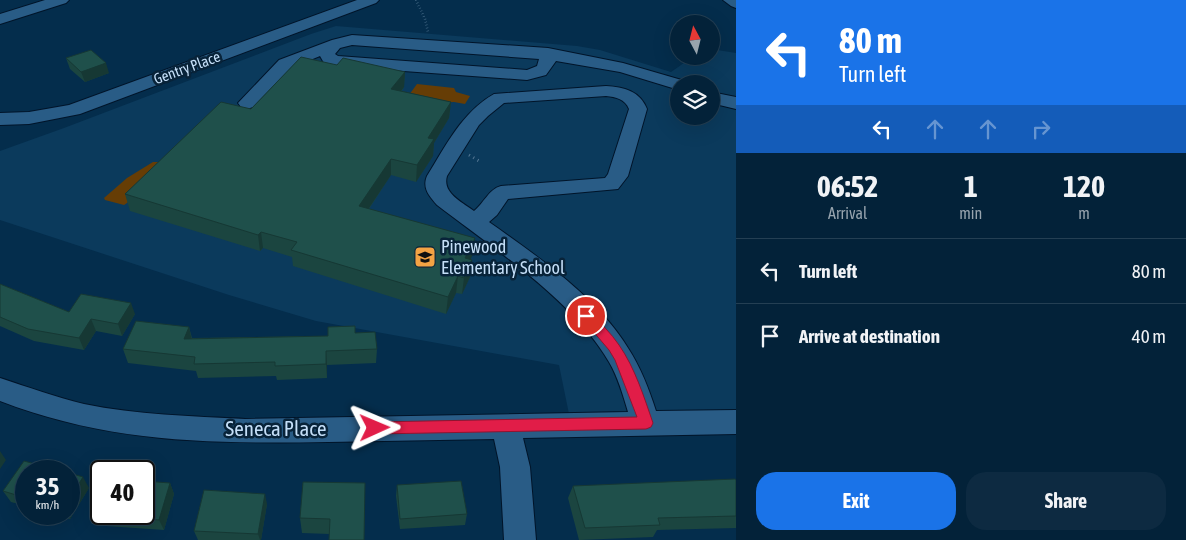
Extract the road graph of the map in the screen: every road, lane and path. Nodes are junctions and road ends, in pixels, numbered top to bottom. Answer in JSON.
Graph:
{"nodes":[{"id":1,"x":61,"y":0,"type":"edge"},
{"id":2,"x":371,"y":0,"type":"edge"},
{"id":3,"x":416,"y":0,"type":"edge"},
{"id":4,"x":731,"y":0,"type":"edge"},
{"id":5,"x":736,"y":3,"type":"edge"},
{"id":6,"x":0,"y":19,"type":"edge"},
{"id":7,"x":430,"y":45,"type":"junction"},
{"id":8,"x":334,"y":53,"type":"junction"},
{"id":9,"x":548,"y":53,"type":"junction"},
{"id":10,"x":670,"y":82,"type":"edge"},
{"id":11,"x":720,"y":99,"type":"edge"},
{"id":12,"x":247,"y":103,"type":"dead end"},
{"id":13,"x":736,"y":103,"type":"edge"},
{"id":14,"x":0,"y":118,"type":"edge"},
{"id":15,"x":474,"y":223,"type":"junction"},
{"id":16,"x":0,"y":389,"type":"edge"},
{"id":17,"x":736,"y":422,"type":"edge"},
{"id":18,"x":646,"y":423,"type":"junction"},
{"id":19,"x":506,"y":426,"type":"junction"},
{"id":20,"x":520,"y":540,"type":"edge"}],
"edges":[{"from":1,"to":6,"type":"street"},
{"from":2,"to":14,"type":"street","name":"Gentry Place"},
{"from":3,"to":7,"type":"path"},
{"from":4,"to":5,"type":"street"},
{"from":7,"to":8,"type":"street"},
{"from":7,"to":9,"type":"street"},
{"from":8,"to":9,"type":"street"},
{"from":8,"to":12,"type":"street"},
{"from":9,"to":10,"type":"street"},
{"from":11,"to":13,"type":"street"},
{"from":15,"to":15,"type":"street"},
{"from":15,"to":18,"type":"street"},
{"from":16,"to":19,"type":"street","name":"Seneca Place"},
{"from":17,"to":18,"type":"street","name":"Seneca Place"},
{"from":18,"to":19,"type":"street","name":"Seneca Place"},
{"from":19,"to":20,"type":"street"}]}
